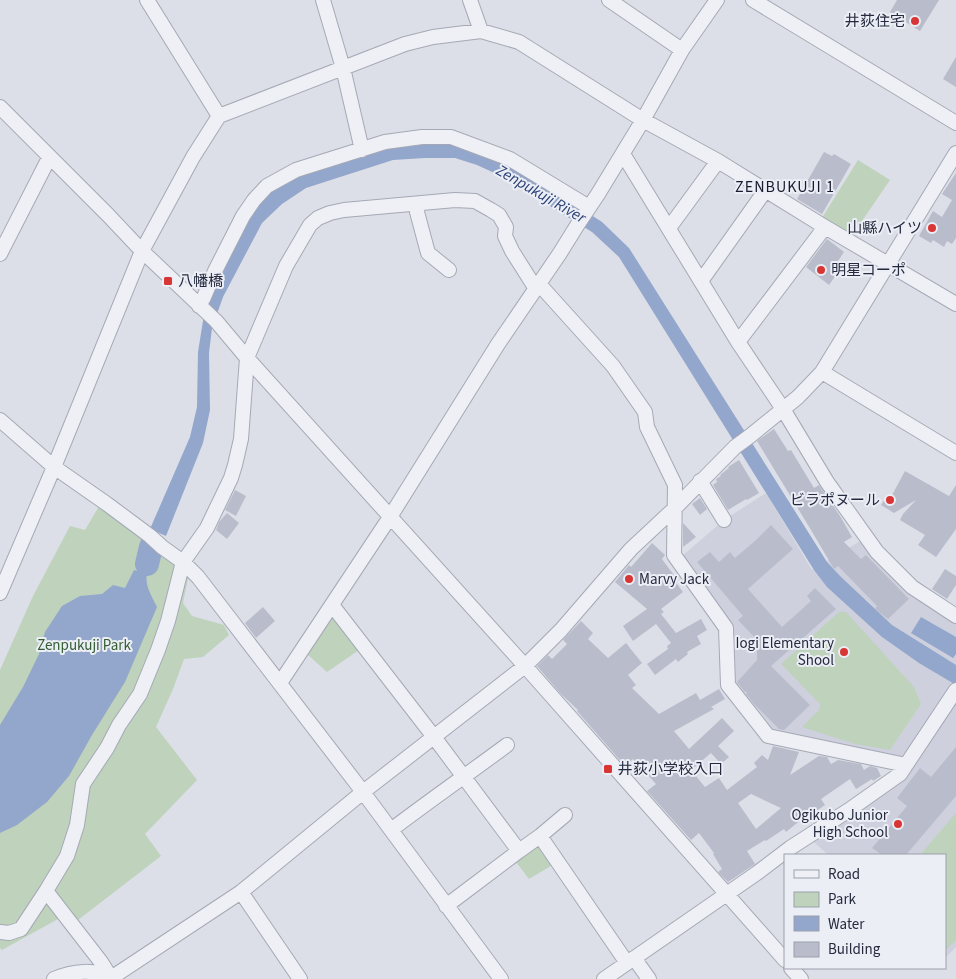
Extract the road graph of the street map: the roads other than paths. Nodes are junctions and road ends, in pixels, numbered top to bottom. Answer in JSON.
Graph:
{"nodes":[{"id":1,"x":147,"y":0,"type":"edge"},
{"id":2,"x":323,"y":0,"type":"edge"},
{"id":3,"x":470,"y":0,"type":"edge"},
{"id":4,"x":609,"y":0,"type":"edge"},
{"id":5,"x":717,"y":0,"type":"edge"},
{"id":6,"x":753,"y":0,"type":"edge"},
{"id":7,"x":481,"y":31,"type":"junction"},
{"id":8,"x":682,"y":50,"type":"junction"},
{"id":9,"x":343,"y":68,"type":"junction"},
{"id":10,"x":0,"y":107,"type":"edge"},
{"id":11,"x":219,"y":116,"type":"junction"},
{"id":12,"x":643,"y":120,"type":"junction"},
{"id":13,"x":956,"y":123,"type":"edge"},
{"id":14,"x":362,"y":150,"type":"junction"},
{"id":15,"x":956,"y":153,"type":"edge"},
{"id":16,"x":623,"y":154,"type":"junction"},
{"id":17,"x":49,"y":158,"type":"junction"},
{"id":18,"x":718,"y":161,"type":"junction"},
{"id":19,"x":765,"y":191,"type":"junction"},
{"id":20,"x":418,"y":204,"type":"junction"},
{"id":21,"x":589,"y":208,"type":"junction"},
{"id":22,"x":824,"y":227,"type":"junction"},
{"id":23,"x":669,"y":228,"type":"junction"},
{"id":24,"x":142,"y":251,"type":"junction"},
{"id":25,"x":0,"y":254,"type":"edge"},
{"id":26,"x":888,"y":264,"type":"junction"},
{"id":27,"x":449,"y":270,"type":"dead end"},
{"id":28,"x":701,"y":281,"type":"junction"},
{"id":29,"x":537,"y":287,"type":"junction"},
{"id":30,"x":956,"y":304,"type":"edge"},
{"id":31,"x":201,"y":307,"type":"junction"},
{"id":32,"x":738,"y":342,"type":"junction"},
{"id":33,"x":247,"y":358,"type":"junction"},
{"id":34,"x":822,"y":372,"type":"junction"},
{"id":35,"x":783,"y":409,"type":"junction"},
{"id":36,"x":0,"y":420,"type":"edge"},
{"id":37,"x":956,"y":453,"type":"edge"},
{"id":38,"x":54,"y":467,"type":"junction"},
{"id":39,"x":700,"y":481,"type":"junction"},
{"id":40,"x":675,"y":508,"type":"junction"},
{"id":41,"x":390,"y":517,"type":"junction"},
{"id":42,"x":724,"y":520,"type":"dead end"},
{"id":43,"x":183,"y":562,"type":"junction"},
{"id":44,"x":0,"y":593,"type":"edge"},
{"id":45,"x":332,"y":605,"type":"junction"},
{"id":46,"x":956,"y":616,"type":"edge"},
{"id":47,"x":525,"y":666,"type":"junction"},
{"id":48,"x":280,"y":683,"type":"junction"},
{"id":49,"x":956,"y":690,"type":"edge"},
{"id":50,"x":434,"y":737,"type":"junction"},
{"id":51,"x":507,"y":745,"type":"dead end"},
{"id":52,"x":906,"y":765,"type":"junction"},
{"id":53,"x":464,"y":777,"type":"junction"},
{"id":54,"x":363,"y":792,"type":"junction"},
{"id":55,"x":565,"y":815,"type":"dead end"},
{"id":56,"x":391,"y":830,"type":"junction"},
{"id":57,"x":540,"y":836,"type":"junction"},
{"id":58,"x":518,"y":850,"type":"junction"},
{"id":59,"x":46,"y":892,"type":"junction"},
{"id":60,"x":241,"y":892,"type":"junction"},
{"id":61,"x":726,"y":894,"type":"junction"},
{"id":62,"x":446,"y":906,"type":"junction"},
{"id":63,"x":0,"y":932,"type":"edge"},
{"id":64,"x":784,"y":959,"type":"edge"},
{"id":65,"x":631,"y":960,"type":"junction"},
{"id":66,"x":792,"y":969,"type":"edge"},
{"id":67,"x":54,"y":979,"type":"edge"},
{"id":68,"x":111,"y":979,"type":"edge"},
{"id":69,"x":300,"y":979,"type":"edge"},
{"id":70,"x":501,"y":979,"type":"edge"},
{"id":71,"x":604,"y":979,"type":"edge"},
{"id":72,"x":649,"y":979,"type":"edge"},
{"id":73,"x":801,"y":979,"type":"edge"}],
"edges":[{"from":1,"to":11,"type":"street"},
{"from":2,"to":9,"type":"street"},
{"from":3,"to":7,"type":"street"},
{"from":4,"to":8,"type":"street"},
{"from":5,"to":8,"type":"street"},
{"from":6,"to":13,"type":"street"},
{"from":7,"to":9,"type":"street"},
{"from":7,"to":12,"type":"street"},
{"from":8,"to":12,"type":"street"},
{"from":9,"to":11,"type":"street"},
{"from":9,"to":14,"type":"street"},
{"from":10,"to":17,"type":"street"},
{"from":11,"to":24,"type":"street"},
{"from":12,"to":16,"type":"street"},
{"from":12,"to":18,"type":"street"},
{"from":14,"to":21,"type":"street"},
{"from":14,"to":31,"type":"street"},
{"from":15,"to":26,"type":"street"},
{"from":16,"to":21,"type":"street"},
{"from":16,"to":23,"type":"street"},
{"from":17,"to":24,"type":"street"},
{"from":17,"to":25,"type":"street"},
{"from":18,"to":19,"type":"street"},
{"from":18,"to":23,"type":"street"},
{"from":19,"to":22,"type":"street"},
{"from":19,"to":28,"type":"street"},
{"from":20,"to":27,"type":"street"},
{"from":20,"to":29,"type":"street"},
{"from":20,"to":33,"type":"street"},
{"from":21,"to":29,"type":"street"},
{"from":22,"to":26,"type":"street"},
{"from":22,"to":32,"type":"street"},
{"from":23,"to":28,"type":"street"},
{"from":24,"to":31,"type":"street"},
{"from":24,"to":38,"type":"street"},
{"from":26,"to":30,"type":"street"},
{"from":26,"to":34,"type":"street"},
{"from":28,"to":32,"type":"street"},
{"from":29,"to":40,"type":"street"},
{"from":29,"to":41,"type":"street"},
{"from":31,"to":33,"type":"street"},
{"from":32,"to":35,"type":"street"},
{"from":33,"to":41,"type":"street"},
{"from":33,"to":43,"type":"street"},
{"from":34,"to":35,"type":"street"},
{"from":34,"to":37,"type":"street"},
{"from":35,"to":39,"type":"street"},
{"from":35,"to":46,"type":"street"},
{"from":36,"to":38,"type":"street"},
{"from":38,"to":43,"type":"street"},
{"from":38,"to":44,"type":"street"},
{"from":39,"to":40,"type":"street"},
{"from":39,"to":42,"type":"street"},
{"from":40,"to":47,"type":"street"},
{"from":40,"to":52,"type":"street"},
{"from":41,"to":45,"type":"street"},
{"from":41,"to":47,"type":"street"},
{"from":43,"to":48,"type":"street"},
{"from":43,"to":59,"type":"street"},
{"from":45,"to":48,"type":"street"},
{"from":45,"to":50,"type":"street"},
{"from":47,"to":50,"type":"street"},
{"from":47,"to":61,"type":"street"},
{"from":48,"to":54,"type":"street"},
{"from":49,"to":52,"type":"street"},
{"from":50,"to":53,"type":"street"},
{"from":50,"to":54,"type":"street"},
{"from":51,"to":53,"type":"street"},
{"from":52,"to":61,"type":"street"},
{"from":53,"to":56,"type":"street"},
{"from":53,"to":58,"type":"street"},
{"from":54,"to":56,"type":"street"},
{"from":54,"to":60,"type":"street"},
{"from":55,"to":57,"type":"street"},
{"from":56,"to":62,"type":"street"},
{"from":57,"to":58,"type":"street"},
{"from":57,"to":65,"type":"street"},
{"from":58,"to":62,"type":"street"},
{"from":59,"to":63,"type":"street"},
{"from":59,"to":68,"type":"street"},
{"from":60,"to":68,"type":"street"},
{"from":60,"to":69,"type":"street"},
{"from":61,"to":64,"type":"street"},
{"from":61,"to":65,"type":"street"},
{"from":62,"to":70,"type":"street"},
{"from":65,"to":71,"type":"street"},
{"from":65,"to":72,"type":"street"},
{"from":66,"to":73,"type":"street"},
{"from":67,"to":68,"type":"street"}]}
